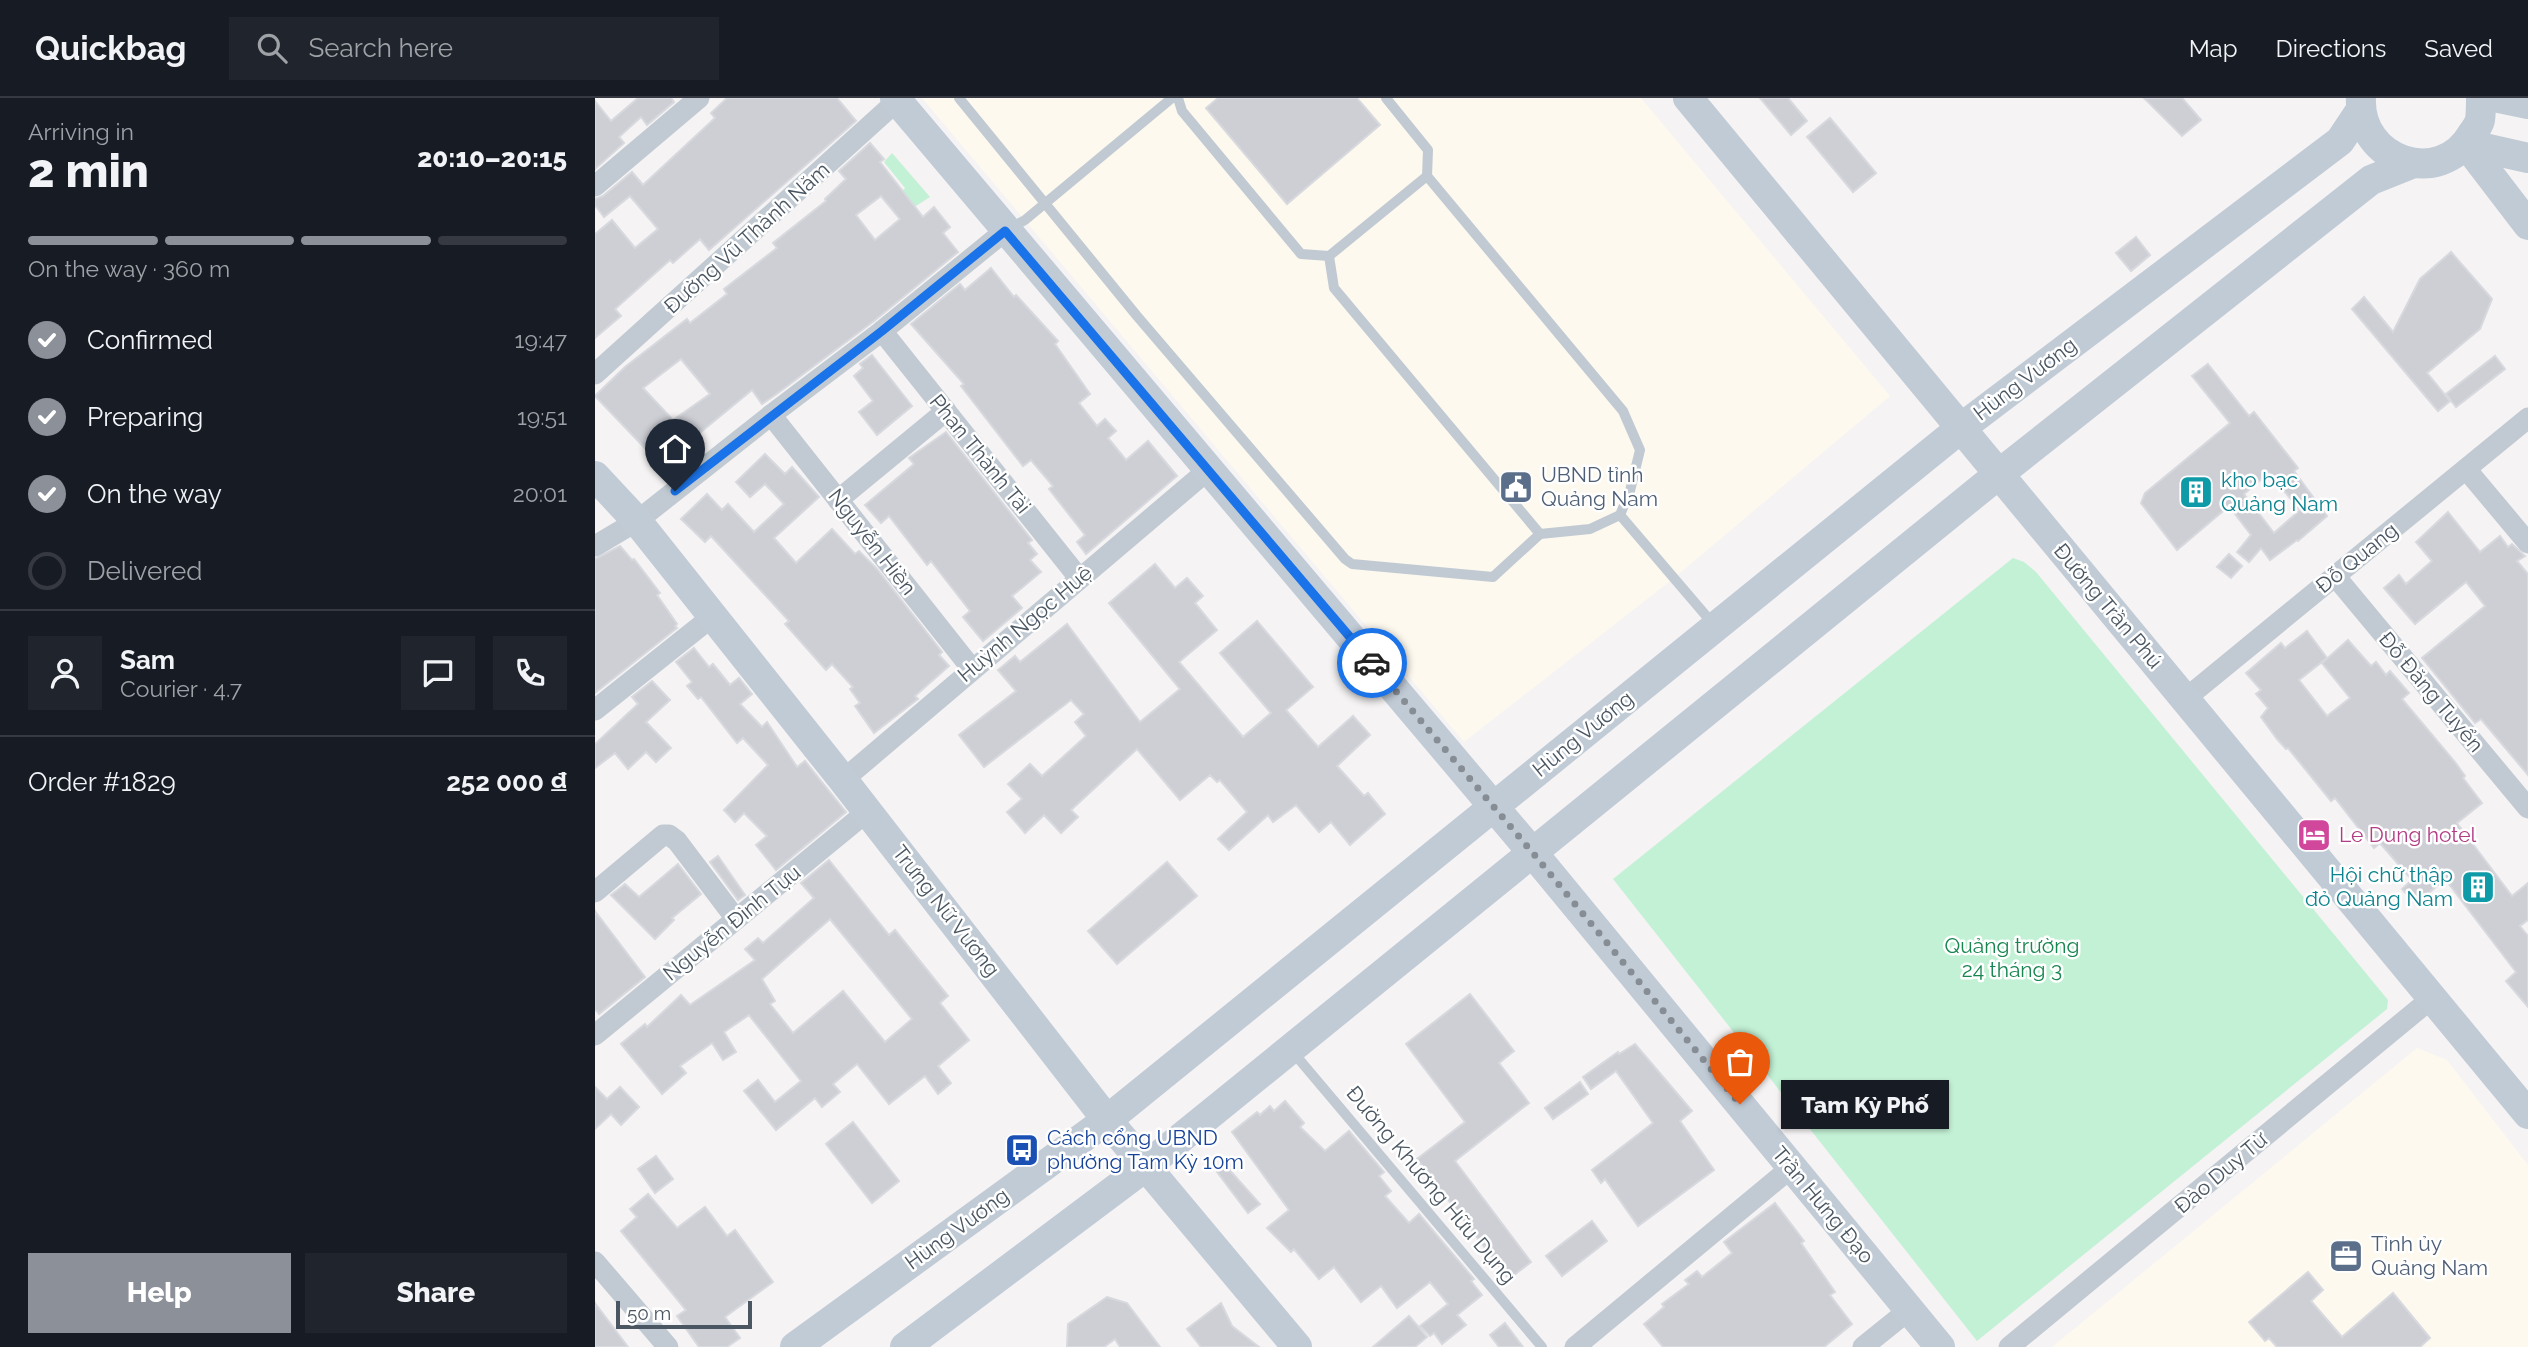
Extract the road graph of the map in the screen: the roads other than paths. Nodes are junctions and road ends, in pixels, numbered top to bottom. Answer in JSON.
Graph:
{"nodes":[{"id":1,"x":699,"y":98,"type":"edge"},
{"id":2,"x":959,"y":98,"type":"edge"},
{"id":3,"x":1172,"y":98,"type":"edge"},
{"id":4,"x":1178,"y":98,"type":"edge"},
{"id":5,"x":1386,"y":98,"type":"edge"},
{"id":6,"x":1688,"y":98,"type":"edge"},
{"id":7,"x":2481,"y":98,"type":"edge"},
{"id":8,"x":2499,"y":98,"type":"edge"},
{"id":9,"x":896,"y":99,"type":"edge"},
{"id":10,"x":2528,"y":104,"type":"edge"},
{"id":11,"x":2361,"y":105,"type":"edge"},
{"id":12,"x":2466,"y":144,"type":"junction"},
{"id":13,"x":2528,"y":158,"type":"edge"},
{"id":14,"x":2411,"y":164,"type":"junction"},
{"id":15,"x":1427,"y":176,"type":"junction"},
{"id":16,"x":595,"y":186,"type":"edge"},
{"id":17,"x":1044,"y":204,"type":"junction"},
{"id":18,"x":2528,"y":225,"type":"edge"},
{"id":19,"x":1005,"y":231,"type":"junction"},
{"id":20,"x":1329,"y":256,"type":"junction"},
{"id":21,"x":882,"y":331,"type":"junction"},
{"id":22,"x":595,"y":374,"type":"edge"},
{"id":23,"x":946,"y":411,"type":"junction"},
{"id":24,"x":771,"y":415,"type":"junction"},
{"id":25,"x":2528,"y":418,"type":"edge"},
{"id":26,"x":1961,"y":428,"type":"junction"},
{"id":27,"x":2466,"y":469,"type":"junction"},
{"id":28,"x":1208,"y":470,"type":"junction"},
{"id":29,"x":1999,"y":474,"type":"junction"},
{"id":30,"x":595,"y":476,"type":"edge"},
{"id":31,"x":838,"y":500,"type":"junction"},
{"id":32,"x":1620,"y":515,"type":"junction"},
{"id":33,"x":637,"y":521,"type":"junction"},
{"id":34,"x":1540,"y":534,"type":"junction"},
{"id":35,"x":2528,"y":543,"type":"edge"},
{"id":36,"x":595,"y":546,"type":"edge"},
{"id":37,"x":2335,"y":576,"type":"junction"},
{"id":38,"x":1079,"y":578,"type":"junction"},
{"id":39,"x":713,"y":616,"type":"junction"},
{"id":40,"x":1716,"y":627,"type":"junction"},
{"id":41,"x":972,"y":669,"type":"junction"},
{"id":42,"x":2185,"y":699,"type":"junction"},
{"id":43,"x":595,"y":710,"type":"edge"},
{"id":44,"x":843,"y":780,"type":"junction"},
{"id":45,"x":1493,"y":806,"type":"junction"},
{"id":46,"x":2528,"y":808,"type":"edge"},
{"id":47,"x":868,"y":811,"type":"junction"},
{"id":48,"x":1532,"y":852,"type":"junction"},
{"id":49,"x":595,"y":892,"type":"edge"},
{"id":50,"x":736,"y":919,"type":"junction"},
{"id":51,"x":2432,"y":998,"type":"junction"},
{"id":52,"x":595,"y":1035,"type":"edge"},
{"id":53,"x":1291,"y":1049,"type":"junction"},
{"id":54,"x":2528,"y":1114,"type":"edge"},
{"id":55,"x":1107,"y":1120,"type":"junction"},
{"id":56,"x":1145,"y":1167,"type":"junction"},
{"id":57,"x":1792,"y":1167,"type":"junction"},
{"id":58,"x":595,"y":1262,"type":"edge"},
{"id":59,"x":1909,"y":1310,"type":"junction"},
{"id":60,"x":668,"y":1347,"type":"edge"},
{"id":61,"x":795,"y":1347,"type":"edge"},
{"id":62,"x":905,"y":1347,"type":"edge"},
{"id":63,"x":1297,"y":1347,"type":"edge"},
{"id":64,"x":1542,"y":1347,"type":"edge"},
{"id":65,"x":1575,"y":1347,"type":"edge"},
{"id":66,"x":1863,"y":1347,"type":"edge"},
{"id":67,"x":1940,"y":1347,"type":"edge"},
{"id":68,"x":2010,"y":1347,"type":"edge"}],
"edges":[{"from":1,"to":16,"type":"street"},
{"from":2,"to":17,"type":"lane"},
{"from":3,"to":17,"type":"lane"},
{"from":4,"to":20,"type":"lane"},
{"from":5,"to":15,"type":"lane"},
{"from":6,"to":26,"type":"main road","name":"Đường Trần Phú"},
{"from":7,"to":12,"type":"main road"},
{"from":8,"to":10,"type":"main road"},
{"from":9,"to":19,"type":"main road","name":"Trần Hưng Đạo"},
{"from":9,"to":22,"type":"street","name":"Đường Vũ Thành Năm"},
{"from":11,"to":14,"type":"main road"},
{"from":11,"to":26,"type":"main road","name":"Hùng Vương"},
{"from":12,"to":13,"type":"main road"},
{"from":12,"to":14,"type":"main road"},
{"from":12,"to":18,"type":"main road"},
{"from":14,"to":29,"type":"main road"},
{"from":15,"to":20,"type":"lane"},
{"from":15,"to":32,"type":"lane"},
{"from":17,"to":19,"type":"lane"},
{"from":17,"to":34,"type":"lane"},
{"from":19,"to":21,"type":"street"},
{"from":19,"to":28,"type":"main road","name":"Trần Hưng Đạo"},
{"from":20,"to":34,"type":"lane"},
{"from":21,"to":23,"type":"street","name":"Phan Thành Tài"},
{"from":21,"to":24,"type":"street"},
{"from":23,"to":31,"type":"street"},
{"from":23,"to":38,"type":"street","name":"Phan Thành Tài"},
{"from":24,"to":31,"type":"street","name":"Nguyễn Hiền"},
{"from":24,"to":33,"type":"street"},
{"from":25,"to":27,"type":"street","name":"Đỗ Quang"},
{"from":26,"to":29,"type":"main road","name":"Đường Trần Phú"},
{"from":26,"to":40,"type":"main road","name":"Hùng Vương"},
{"from":27,"to":35,"type":"street"},
{"from":27,"to":37,"type":"street","name":"Đỗ Quang"},
{"from":28,"to":38,"type":"street","name":"Huỳnh Ngọc Huệ"},
{"from":28,"to":45,"type":"main road","name":"Trần Hưng Đạo"},
{"from":29,"to":42,"type":"main road","name":"Đường Trần Phú"},
{"from":29,"to":48,"type":"main road"},
{"from":30,"to":33,"type":"main road","name":"Trưng Nữ Vương"},
{"from":31,"to":41,"type":"street","name":"Nguyễn Hiền"},
{"from":32,"to":34,"type":"lane"},
{"from":32,"to":40,"type":"lane"},
{"from":33,"to":36,"type":"street"},
{"from":33,"to":39,"type":"main road","name":"Trưng Nữ Vương"},
{"from":37,"to":42,"type":"street","name":"Đỗ Quang"},
{"from":37,"to":46,"type":"street","name":"Đỗ Đăng Tuyển"},
{"from":38,"to":41,"type":"street","name":"Huỳnh Ngọc Huệ"},
{"from":39,"to":43,"type":"street"},
{"from":39,"to":44,"type":"main road","name":"Trưng Nữ Vương"},
{"from":40,"to":45,"type":"main road","name":"Hùng Vương"},
{"from":41,"to":44,"type":"street","name":"Huỳnh Ngọc Huệ"},
{"from":42,"to":51,"type":"main road","name":"Đường Trần Phú"},
{"from":44,"to":47,"type":"main road","name":"Trưng Nữ Vương"},
{"from":45,"to":48,"type":"main road","name":"Trần Hưng Đạo"},
{"from":45,"to":55,"type":"main road","name":"Hùng Vương"},
{"from":47,"to":50,"type":"street","name":"Nguyễn Đình Tựu"},
{"from":47,"to":55,"type":"main road","name":"Trưng Nữ Vương"},
{"from":48,"to":53,"type":"main road"},
{"from":48,"to":57,"type":"main road","name":"Trần Hưng Đạo"},
{"from":49,"to":50,"type":"street"},
{"from":50,"to":52,"type":"street","name":"Nguyễn Đình Tựu"},
{"from":51,"to":54,"type":"main road","name":"Đường Trần Phú"},
{"from":51,"to":68,"type":"street","name":"Đào Duy Từ"},
{"from":53,"to":56,"type":"main road"},
{"from":53,"to":64,"type":"lane","name":"Đường Khương Hữu Dụng"},
{"from":55,"to":56,"type":"main road","name":"Trưng Nữ Vương"},
{"from":55,"to":61,"type":"main road","name":"Hùng Vương"},
{"from":56,"to":62,"type":"main road"},
{"from":56,"to":63,"type":"main road","name":"Trưng Nữ Vương"},
{"from":57,"to":59,"type":"main road","name":"Trần Hưng Đạo"},
{"from":57,"to":65,"type":"street"},
{"from":58,"to":60,"type":"street"},
{"from":59,"to":66,"type":"street"},
{"from":59,"to":67,"type":"main road","name":"Trần Hưng Đạo"}]}
